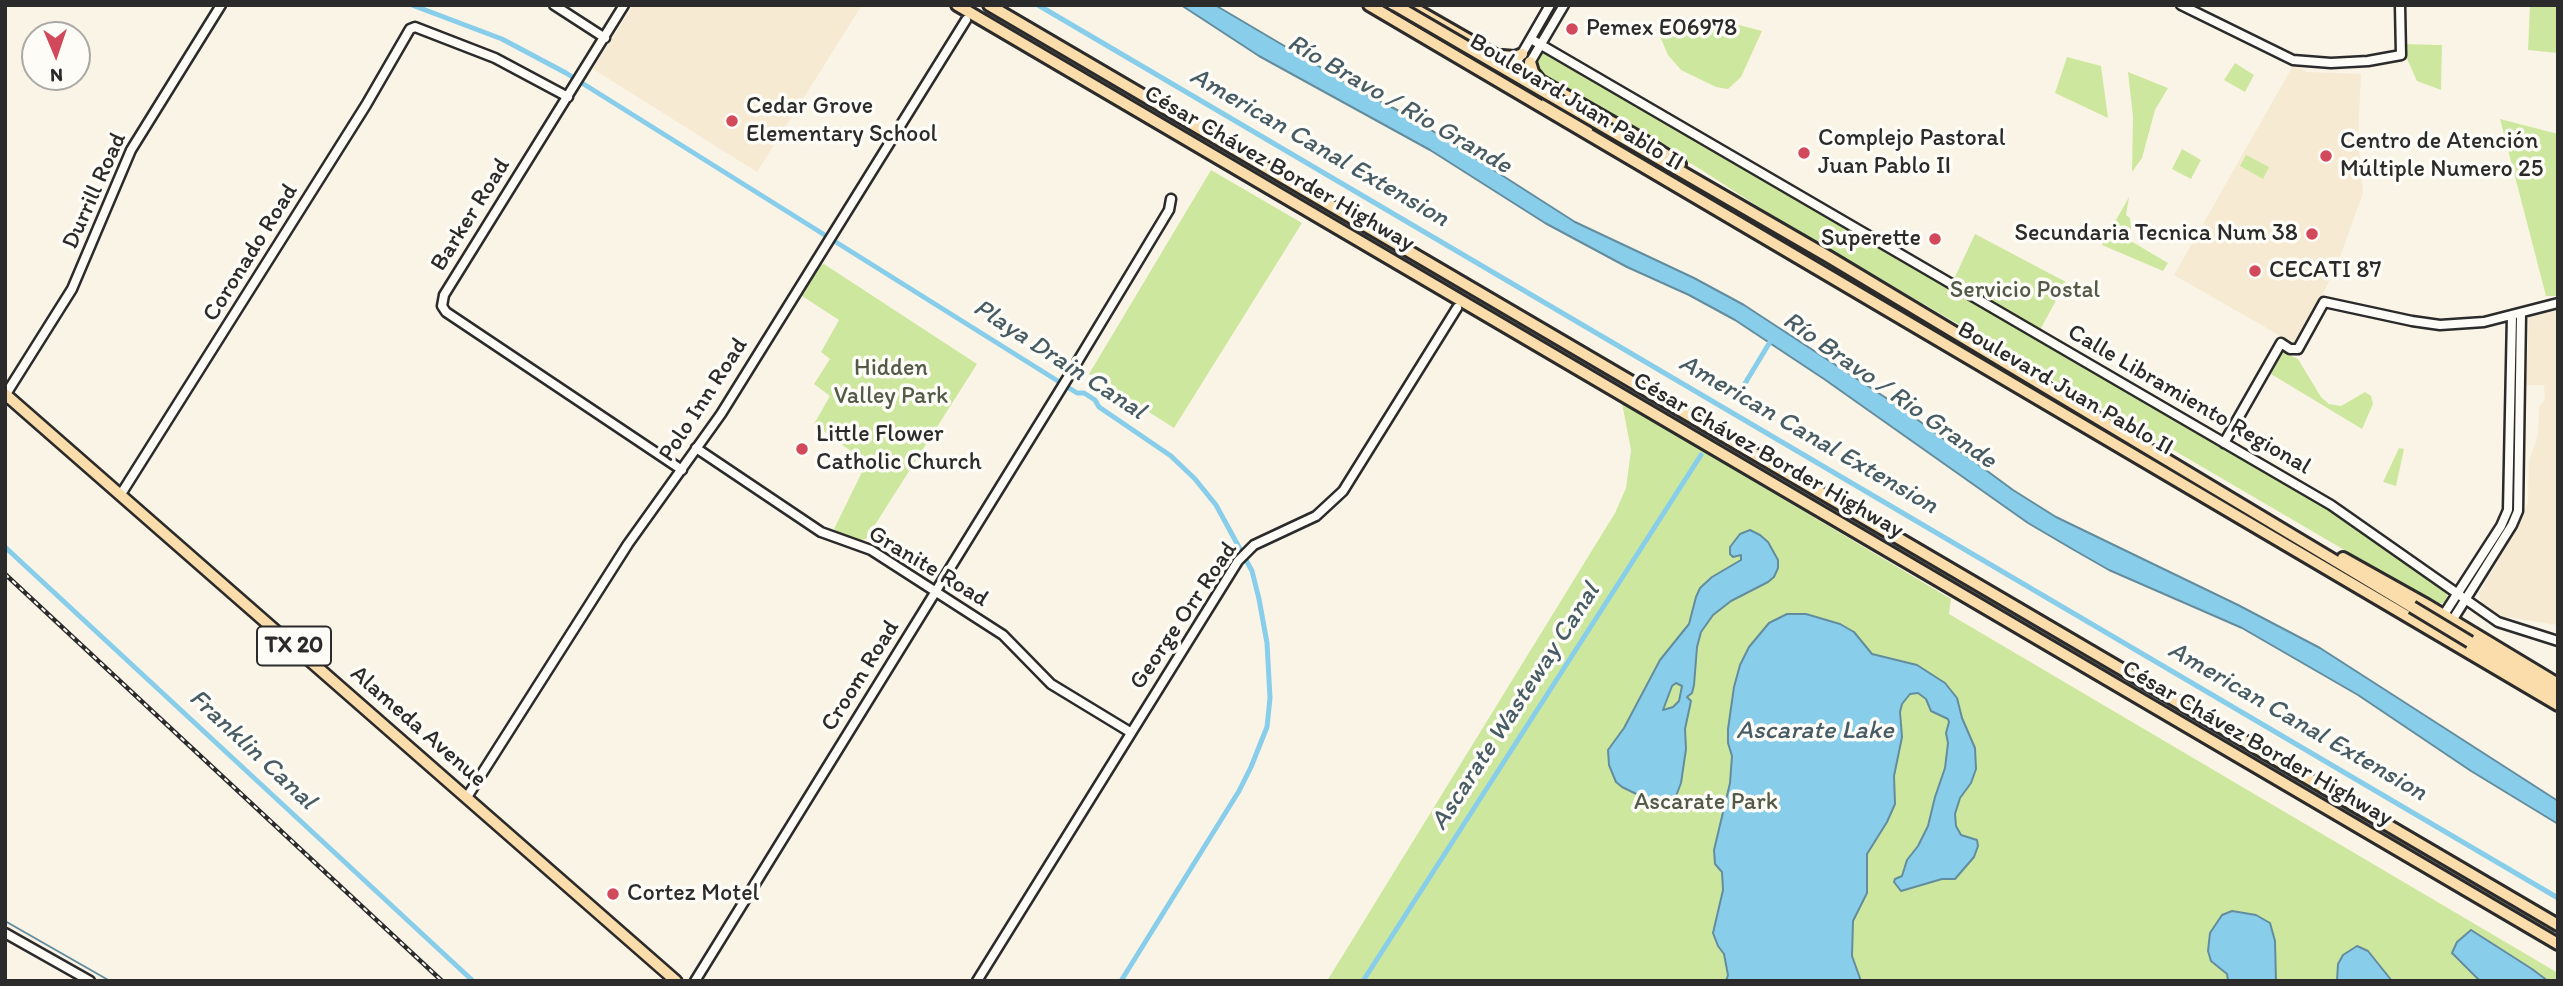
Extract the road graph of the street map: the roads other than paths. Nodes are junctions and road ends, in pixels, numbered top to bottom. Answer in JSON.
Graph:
{"nodes":[{"id":1,"x":221,"y":5,"type":"edge"},
{"id":2,"x":554,"y":5,"type":"edge"},
{"id":3,"x":624,"y":5,"type":"edge"},
{"id":4,"x":957,"y":5,"type":"edge"},
{"id":5,"x":989,"y":5,"type":"edge"},
{"id":6,"x":1369,"y":5,"type":"edge"},
{"id":7,"x":1395,"y":5,"type":"edge"},
{"id":8,"x":1408,"y":5,"type":"edge"},
{"id":9,"x":1550,"y":5,"type":"edge"},
{"id":10,"x":1563,"y":5,"type":"edge"},
{"id":11,"x":2181,"y":5,"type":"edge"},
{"id":12,"x":2400,"y":5,"type":"edge"},
{"id":13,"x":966,"y":20,"type":"dead end"},
{"id":14,"x":605,"y":38,"type":"junction"},
{"id":15,"x":1531,"y":39,"type":"junction"},
{"id":16,"x":1540,"y":45,"type":"junction"},
{"id":17,"x":1444,"y":49,"type":"junction"},
{"id":18,"x":1522,"y":65,"type":"junction"},
{"id":19,"x":568,"y":97,"type":"junction"},
{"id":20,"x":1597,"y":139,"type":"junction"},
{"id":21,"x":1707,"y":186,"type":"junction"},
{"id":22,"x":1171,"y":199,"type":"dead end"},
{"id":23,"x":2558,"y":303,"type":"edge"},
{"id":24,"x":1457,"y":308,"type":"dead end"},
{"id":25,"x":2517,"y":315,"type":"junction"},
{"id":26,"x":5,"y":394,"type":"edge"},
{"id":27,"x":2510,"y":433,"type":"junction"},
{"id":28,"x":2520,"y":434,"type":"junction"},
{"id":29,"x":2224,"y":443,"type":"junction"},
{"id":30,"x":696,"y":448,"type":"junction"},
{"id":31,"x":682,"y":470,"type":"junction"},
{"id":32,"x":121,"y":494,"type":"junction"},
{"id":33,"x":2281,"y":528,"type":"junction"},
{"id":34,"x":935,"y":592,"type":"junction"},
{"id":35,"x":2457,"y":594,"type":"junction"},
{"id":36,"x":2465,"y":600,"type":"junction"},
{"id":37,"x":2389,"y":604,"type":"junction"},
{"id":38,"x":2427,"y":605,"type":"junction"},
{"id":39,"x":2480,"y":610,"type":"junction"},
{"id":40,"x":2420,"y":617,"type":"junction"},
{"id":41,"x":2451,"y":617,"type":"junction"},
{"id":42,"x":2441,"y":629,"type":"junction"},
{"id":43,"x":2470,"y":631,"type":"junction"},
{"id":44,"x":2555,"y":639,"type":"edge"},
{"id":45,"x":2463,"y":642,"type":"junction"},
{"id":46,"x":2558,"y":684,"type":"edge"},
{"id":47,"x":2523,"y":685,"type":"junction"},
{"id":48,"x":2558,"y":694,"type":"edge"},
{"id":49,"x":2558,"y":705,"type":"edge"},
{"id":50,"x":1130,"y":732,"type":"junction"},
{"id":51,"x":467,"y":797,"type":"junction"},
{"id":52,"x":2558,"y":925,"type":"edge"},
{"id":53,"x":5,"y":933,"type":"edge"},
{"id":54,"x":2558,"y":944,"type":"edge"},
{"id":55,"x":90,"y":981,"type":"edge"},
{"id":56,"x":676,"y":981,"type":"edge"},
{"id":57,"x":695,"y":981,"type":"edge"},
{"id":58,"x":977,"y":981,"type":"edge"}],
"edges":[{"from":1,"to":26,"type":"street","name":"Durrill Road"},
{"from":2,"to":14,"type":"street"},
{"from":3,"to":14,"type":"street","name":"Barker Road"},
{"from":4,"to":54,"type":"highway","name":"César Chávez Border Highway"},
{"from":5,"to":52,"type":"highway","name":"César Chávez Border Highway"},
{"from":6,"to":17,"type":"highway","name":"Boulevard Juan Pablo II"},
{"from":7,"to":21,"type":"highway","name":"Boulevard Juan Pablo II","bridge":true},
{"from":8,"to":18,"type":"highway"},
{"from":9,"to":15,"type":"street"},
{"from":10,"to":16,"type":"street"},
{"from":11,"to":12,"type":"street"},
{"from":13,"to":30,"type":"street","name":"Polo Inn Road"},
{"from":14,"to":19,"type":"street","name":"Barker Road"},
{"from":15,"to":16,"type":"street","name":"Calle Libramiento Regional"},
{"from":15,"to":18,"type":"street"},
{"from":16,"to":18,"type":"street"},
{"from":16,"to":29,"type":"street","name":"Calle Libramiento Regional"},
{"from":17,"to":18,"type":"highway"},
{"from":17,"to":20,"type":"highway","name":"Boulevard Juan Pablo II"},
{"from":18,"to":20,"type":"highway"},
{"from":18,"to":21,"type":"highway"},
{"from":19,"to":31,"type":"street","name":"Barker Road"},
{"from":19,"to":32,"type":"street","name":"Coronado Road"},
{"from":20,"to":37,"type":"highway","name":"Boulevard Juan Pablo II"},
{"from":21,"to":33,"type":"highway","name":"Boulevard Juan Pablo II"},
{"from":22,"to":34,"type":"street","name":"Croom Road"},
{"from":23,"to":25,"type":"street"},
{"from":24,"to":50,"type":"street","name":"George Orr Road"},
{"from":25,"to":27,"type":"street"},
{"from":25,"to":28,"type":"street"},
{"from":25,"to":29,"type":"street"},
{"from":26,"to":32,"type":"main road","name":"Alameda Avenue","number":"TX 20"},
{"from":27,"to":28,"type":"street"},
{"from":27,"to":35,"type":"street"},
{"from":28,"to":36,"type":"street"},
{"from":29,"to":35,"type":"street","name":"Calle Libramiento Regional"},
{"from":30,"to":31,"type":"street","name":"Polo Inn Road"},
{"from":30,"to":34,"type":"street","name":"Granite Road"},
{"from":31,"to":51,"type":"street","name":"Polo Inn Road"},
{"from":32,"to":51,"type":"main road","name":"Alameda Avenue","number":"TX 20"},
{"from":33,"to":38,"type":"highway"},
{"from":33,"to":48,"type":"highway","name":"Boulevard Juan Pablo II","bridge":true},
{"from":34,"to":50,"type":"street","name":"Granite Road"},
{"from":34,"to":57,"type":"street","name":"Croom Road"},
{"from":35,"to":36,"type":"street","name":"Calle Libramiento Regional"},
{"from":35,"to":41,"type":"street"},
{"from":36,"to":39,"type":"street","name":"Calle Libramiento Regional"},
{"from":36,"to":41,"type":"street"},
{"from":37,"to":40,"type":"highway"},
{"from":37,"to":47,"type":"highway","name":"Boulevard Juan Pablo II"},
{"from":38,"to":40,"type":"highway"},
{"from":38,"to":41,"type":"highway"},
{"from":39,"to":41,"type":"street"},
{"from":39,"to":44,"type":"street","name":"Calle Libramiento Regional"},
{"from":40,"to":42,"type":"highway"},
{"from":41,"to":42,"type":"street"},
{"from":41,"to":43,"type":"highway"},
{"from":42,"to":45,"type":"highway"},
{"from":43,"to":45,"type":"highway"},
{"from":43,"to":46,"type":"highway"},
{"from":45,"to":47,"type":"highway"},
{"from":47,"to":49,"type":"highway","name":"Boulevard Juan Pablo II"},
{"from":50,"to":58,"type":"street","name":"George Orr Road"},
{"from":51,"to":56,"type":"main road","name":"Alameda Avenue","number":"TX 20"},
{"from":53,"to":55,"type":"street"}]}
